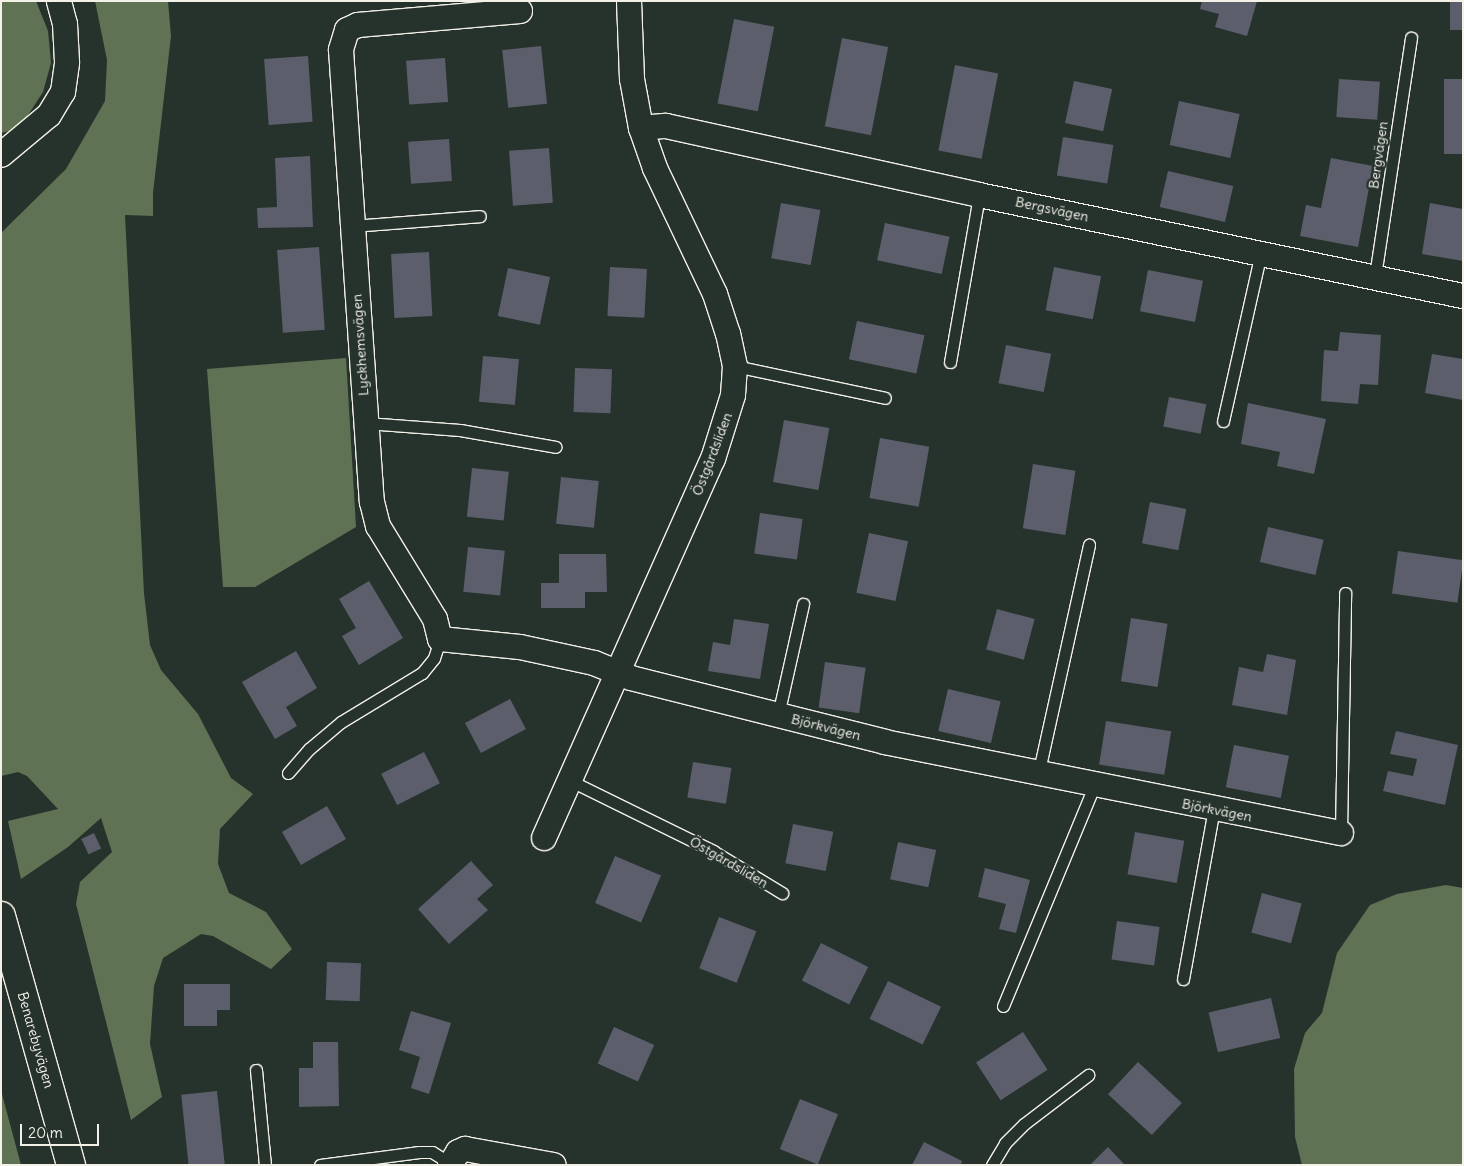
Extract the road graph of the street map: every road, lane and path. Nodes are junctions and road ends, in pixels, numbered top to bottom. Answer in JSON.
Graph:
{"nodes":[{"id":1,"x":59,"y":1,"type":"edge"},
{"id":2,"x":629,"y":1,"type":"edge"},
{"id":3,"x":520,"y":11,"type":"dead end"},
{"id":4,"x":1411,"y":38,"type":"dead end"},
{"id":5,"x":641,"y":128,"type":"junction"},
{"id":6,"x":1,"y":155,"type":"edge"},
{"id":7,"x":979,"y":195,"type":"junction"},
{"id":8,"x":480,"y":216,"type":"dead end"},
{"id":9,"x":352,"y":226,"type":"junction"},
{"id":10,"x":1261,"y":253,"type":"junction"},
{"id":11,"x":1375,"y":276,"type":"junction"},
{"id":12,"x":1463,"y":296,"type":"edge"},
{"id":13,"x":950,"y":362,"type":"dead end"},
{"id":14,"x":735,"y":366,"type":"junction"},
{"id":15,"x":885,"y":398,"type":"dead end"},
{"id":16,"x":1223,"y":421,"type":"dead end"},
{"id":17,"x":366,"y":422,"type":"junction"},
{"id":18,"x":556,"y":446,"type":"dead end"},
{"id":19,"x":1089,"y":545,"type":"dead end"},
{"id":20,"x":1345,"y":592,"type":"dead end"},
{"id":21,"x":803,"y":604,"type":"dead end"},
{"id":22,"x":440,"y":639,"type":"junction"},
{"id":23,"x":616,"y":671,"type":"junction"},
{"id":24,"x":778,"y":715,"type":"junction"},
{"id":25,"x":288,"y":773,"type":"dead end"},
{"id":26,"x":1038,"y":775,"type":"junction"},
{"id":27,"x":569,"y":780,"type":"junction"},
{"id":28,"x":1094,"y":786,"type":"junction"},
{"id":29,"x":1214,"y":809,"type":"junction"},
{"id":30,"x":1341,"y":833,"type":"joint"},
{"id":31,"x":544,"y":838,"type":"dead end"},
{"id":32,"x":782,"y":893,"type":"dead end"},
{"id":33,"x":1,"y":916,"type":"edge"},
{"id":34,"x":1183,"y":979,"type":"dead end"},
{"id":35,"x":1003,"y":1006,"type":"dead end"},
{"id":36,"x":256,"y":1070,"type":"dead end"},
{"id":37,"x":1088,"y":1075,"type":"dead end"},
{"id":38,"x":450,"y":1164,"type":"edge"},
{"id":39,"x":71,"y":1165,"type":"edge"},
{"id":40,"x":265,"y":1165,"type":"edge"},
{"id":41,"x":320,"y":1165,"type":"edge"},
{"id":42,"x":554,"y":1165,"type":"edge"},
{"id":43,"x":992,"y":1165,"type":"edge"}],
"edges":[{"from":1,"to":6,"type":"street"},
{"from":2,"to":5,"type":"street","name":"Östgårdsliden"},
{"from":3,"to":9,"type":"street","name":"Lyckhemsvägen"},
{"from":4,"to":11,"type":"lane","name":"Bergvägen"},
{"from":5,"to":7,"type":"street","name":"Bergsvägen"},
{"from":5,"to":14,"type":"street","name":"Östgårdsliden"},
{"from":7,"to":10,"type":"street","name":"Bergsvägen"},
{"from":7,"to":13,"type":"lane"},
{"from":8,"to":9,"type":"lane"},
{"from":9,"to":17,"type":"street","name":"Lyckhemsvägen"},
{"from":10,"to":11,"type":"street","name":"Bergsvägen"},
{"from":10,"to":16,"type":"lane"},
{"from":11,"to":12,"type":"street","name":"Bergsvägen"},
{"from":14,"to":15,"type":"lane"},
{"from":14,"to":23,"type":"street","name":"Östgårdsliden"},
{"from":17,"to":18,"type":"lane"},
{"from":17,"to":22,"type":"street","name":"Lyckhemsvägen"},
{"from":19,"to":26,"type":"lane"},
{"from":20,"to":30,"type":"lane"},
{"from":21,"to":24,"type":"lane"},
{"from":22,"to":23,"type":"street"},
{"from":22,"to":25,"type":"lane"},
{"from":23,"to":24,"type":"street","name":"Björkvägen"},
{"from":23,"to":27,"type":"street","name":"Östgårdsliden"},
{"from":24,"to":26,"type":"street","name":"Björkvägen"},
{"from":26,"to":28,"type":"street","name":"Björkvägen"},
{"from":27,"to":31,"type":"street","name":"Östgårdsliden"},
{"from":27,"to":32,"type":"lane","name":"Östgårdsliden"},
{"from":28,"to":29,"type":"street","name":"Björkvägen"},
{"from":28,"to":35,"type":"lane"},
{"from":29,"to":30,"type":"street","name":"Björkvägen"},
{"from":29,"to":34,"type":"lane"},
{"from":33,"to":39,"type":"street","name":"Benarebyvägen"},
{"from":36,"to":40,"type":"lane"},
{"from":37,"to":43,"type":"lane"},
{"from":38,"to":41,"type":"lane"},
{"from":38,"to":42,"type":"street"}]}
